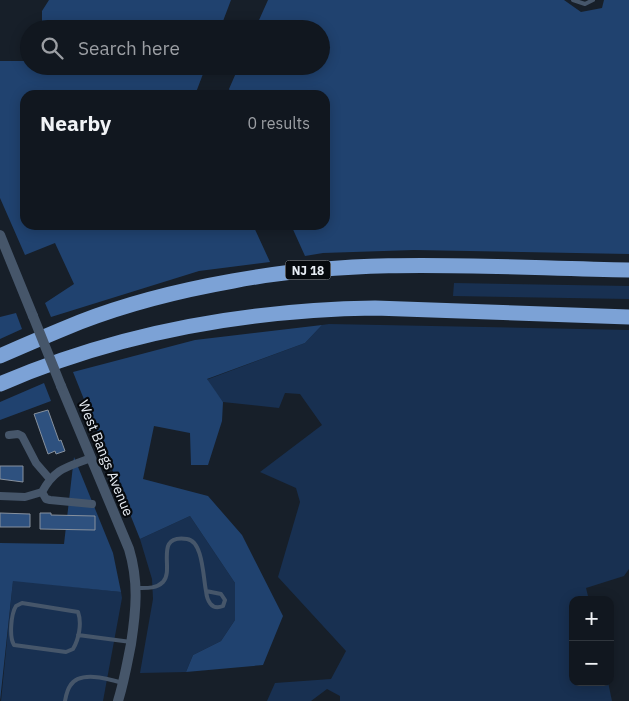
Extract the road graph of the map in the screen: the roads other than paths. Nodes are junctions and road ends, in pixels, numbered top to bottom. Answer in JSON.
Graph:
{"nodes":[{"id":1,"x":573,"y":0,"type":"edge"},
{"id":2,"x":593,"y":0,"type":"edge"},
{"id":3,"x":1,"y":241,"type":"edge"},
{"id":4,"x":629,"y":270,"type":"edge"},
{"id":5,"x":629,"y":317,"type":"edge"},
{"id":6,"x":0,"y":356,"type":"edge"},
{"id":7,"x":0,"y":384,"type":"edge"},
{"id":8,"x":9,"y":436,"type":"dead end"},
{"id":9,"x":91,"y":458,"type":"junction"},
{"id":10,"x":49,"y":478,"type":"junction"},
{"id":11,"x":42,"y":492,"type":"junction"},
{"id":12,"x":0,"y":496,"type":"edge"},
{"id":13,"x":92,"y":504,"type":"dead end"},
{"id":14,"x":136,"y":588,"type":"junction"},
{"id":15,"x":206,"y":590,"type":"junction"},
{"id":16,"x":78,"y":635,"type":"junction"},
{"id":17,"x":131,"y":642,"type":"junction"},
{"id":18,"x":124,"y":683,"type":"junction"},
{"id":19,"x":65,"y":701,"type":"edge"},
{"id":20,"x":118,"y":701,"type":"edge"}],
"edges":[{"from":1,"to":2,"type":"lane"},
{"from":3,"to":9,"type":"street","name":"West Bangs Avenue","bridge":true},
{"from":4,"to":6,"type":"highway","number":"NJ 18"},
{"from":5,"to":7,"type":"highway"},
{"from":8,"to":10,"type":"street"},
{"from":9,"to":10,"type":"street"},
{"from":9,"to":14,"type":"street","name":"West Bangs Avenue"},
{"from":10,"to":11,"type":"street"},
{"from":11,"to":12,"type":"street"},
{"from":11,"to":13,"type":"street"},
{"from":14,"to":15,"type":"lane"},
{"from":14,"to":17,"type":"street","name":"West Bangs Avenue"},
{"from":15,"to":15,"type":"lane"},
{"from":16,"to":16,"type":"lane"},
{"from":16,"to":17,"type":"lane"},
{"from":17,"to":18,"type":"street","name":"West Bangs Avenue"},
{"from":18,"to":19,"type":"lane"},
{"from":18,"to":20,"type":"street","name":"West Bangs Avenue"}]}
